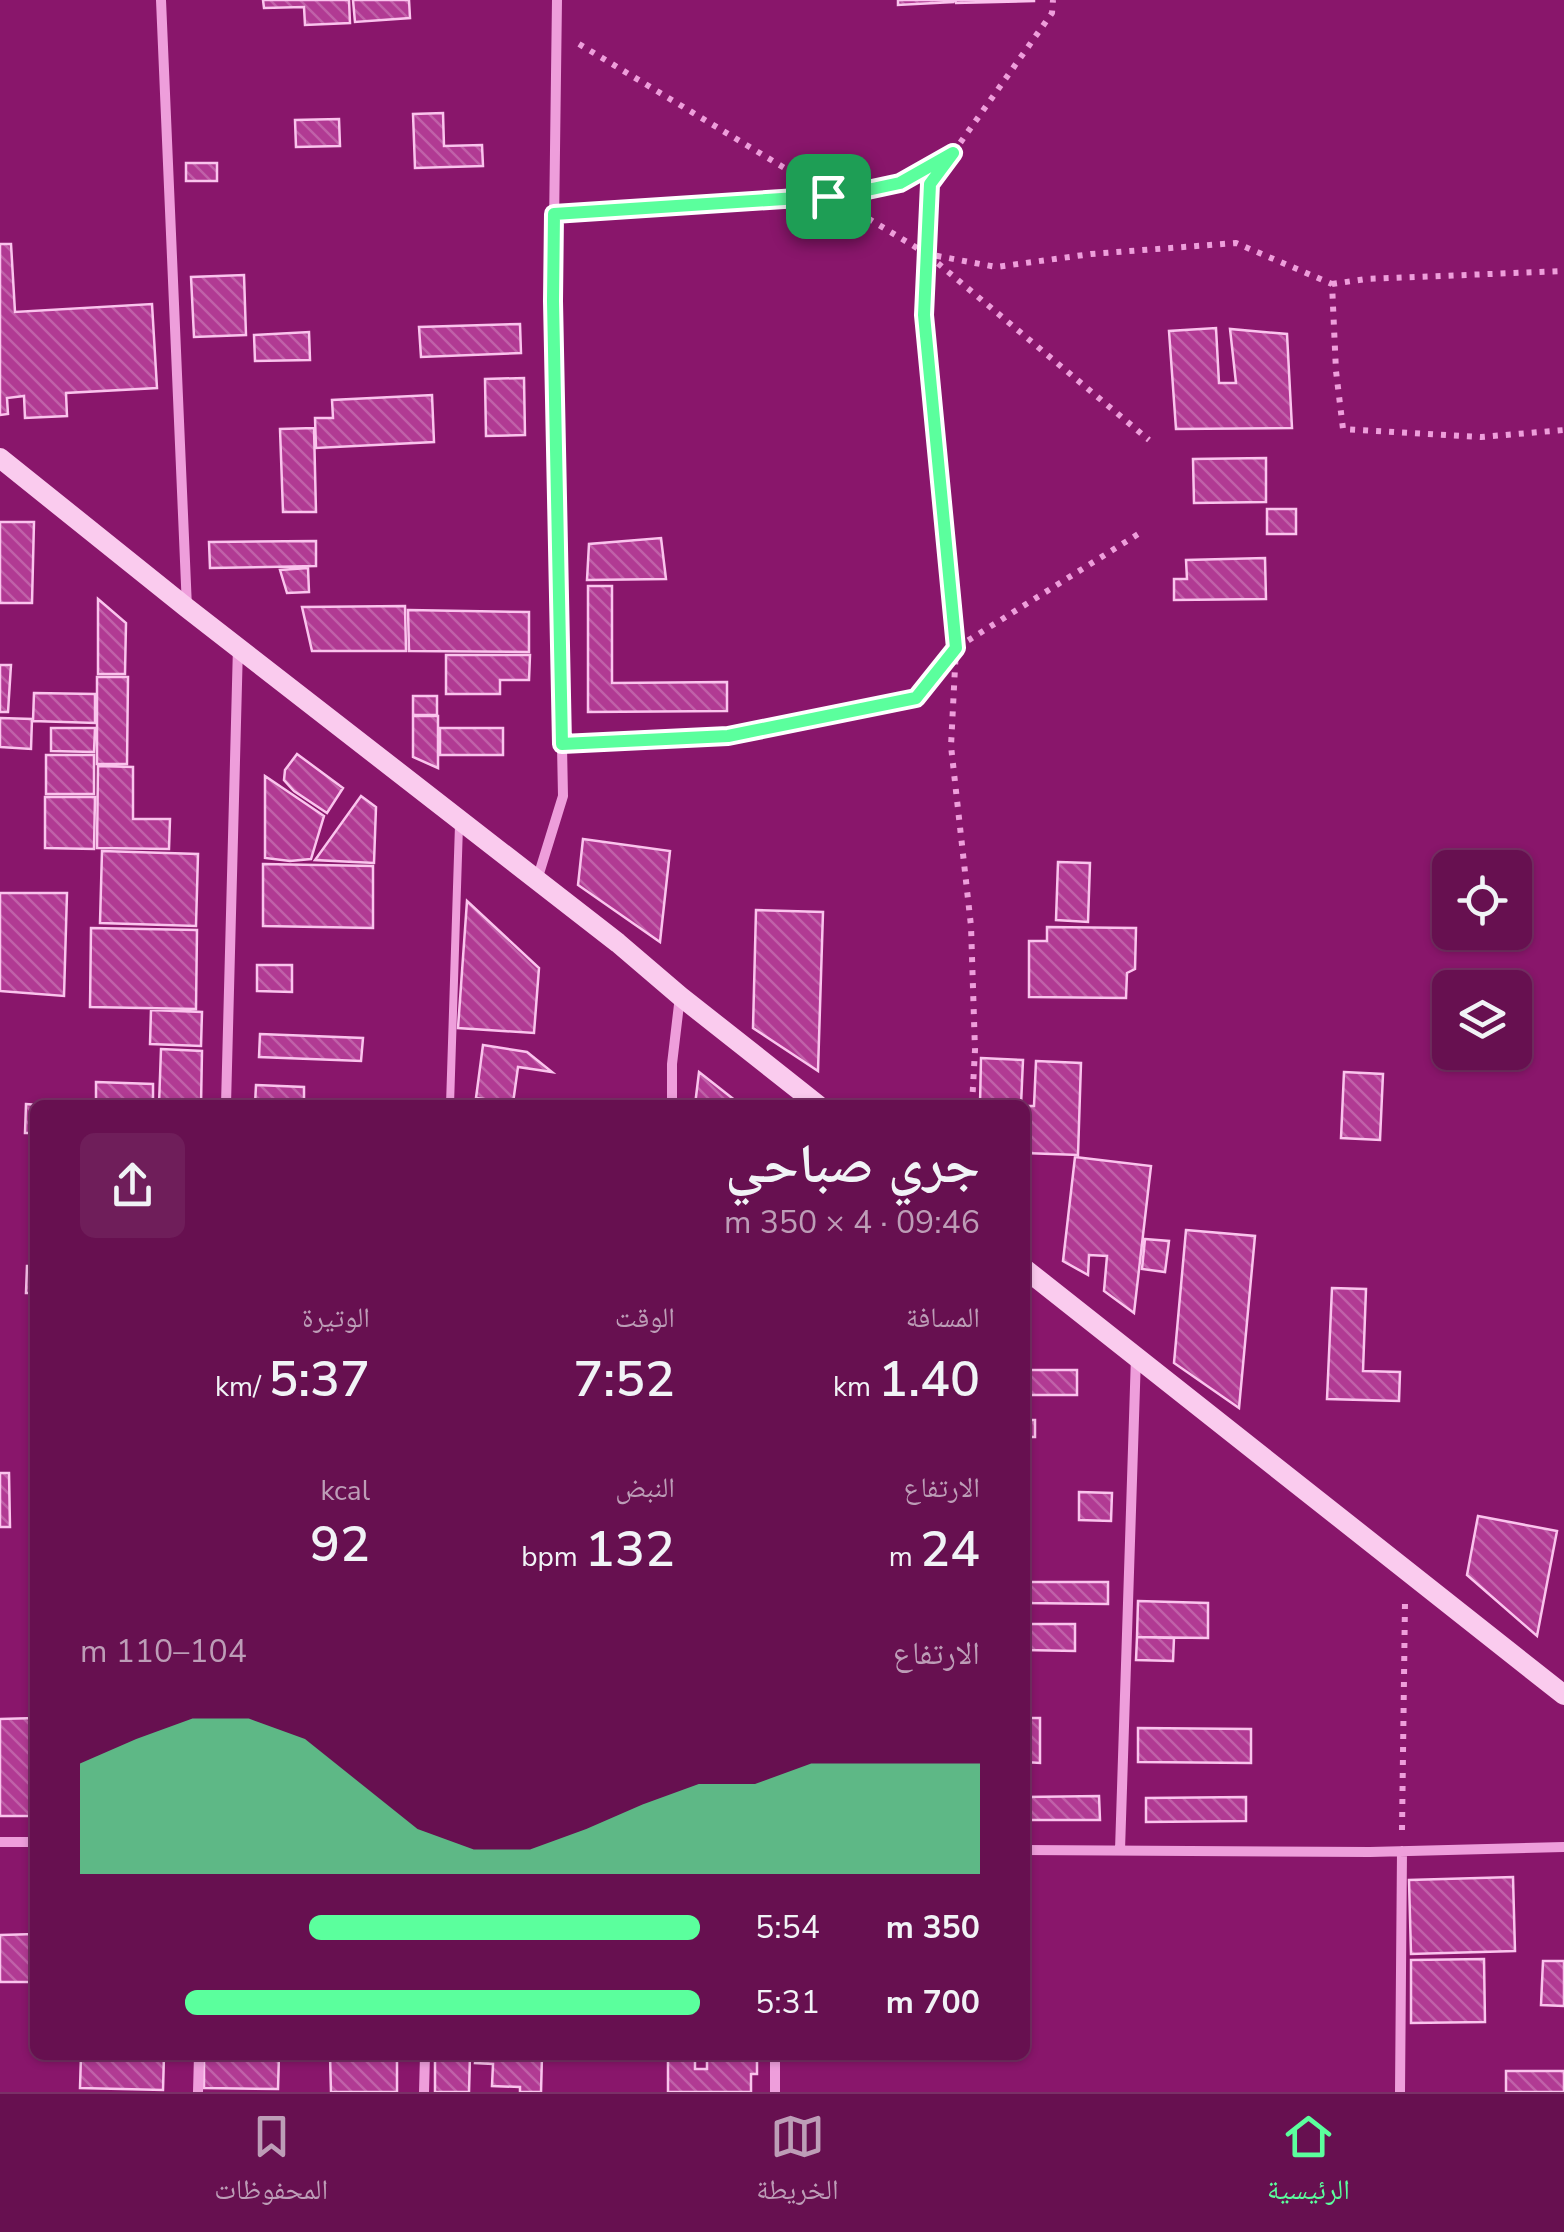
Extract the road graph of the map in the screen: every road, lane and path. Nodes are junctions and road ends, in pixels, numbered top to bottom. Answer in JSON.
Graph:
{"nodes":[{"id":1,"x":160,"y":0,"type":"edge"},
{"id":2,"x":557,"y":0,"type":"edge"},
{"id":3,"x":1053,"y":0,"type":"edge"},
{"id":4,"x":557,"y":31,"type":"junction"},
{"id":5,"x":953,"y":153,"type":"junction"},
{"id":6,"x":828,"y":196,"type":"junction"},
{"id":7,"x":554,"y":214,"type":"junction"},
{"id":8,"x":927,"y":254,"type":"junction"},
{"id":9,"x":1564,"y":271,"type":"edge"},
{"id":10,"x":1332,"y":284,"type":"junction"},
{"id":11,"x":1564,"y":430,"type":"edge"},
{"id":12,"x":1149,"y":440,"type":"dead end"},
{"id":13,"x":0,"y":458,"type":"edge"},
{"id":14,"x":1143,"y":530,"type":"dead end"},
{"id":15,"x":187,"y":608,"type":"junction"},
{"id":16,"x":238,"y":646,"type":"junction"},
{"id":17,"x":956,"y":648,"type":"junction"},
{"id":18,"x":562,"y":744,"type":"junction"},
{"id":19,"x":459,"y":818,"type":"junction"},
{"id":20,"x":537,"y":880,"type":"junction"},
{"id":21,"x":680,"y":996,"type":"junction"},
{"id":22,"x":226,"y":1100,"type":"edge"},
{"id":23,"x":450,"y":1100,"type":"edge"},
{"id":24,"x":672,"y":1100,"type":"edge"},
{"id":25,"x":812,"y":1100,"type":"edge"},
{"id":26,"x":972,"y":1100,"type":"edge"},
{"id":27,"x":1030,"y":1273,"type":"edge"},
{"id":28,"x":1136,"y":1356,"type":"junction"},
{"id":29,"x":1405,"y":1569,"type":"junction"},
{"id":30,"x":1564,"y":1695,"type":"edge"},
{"id":31,"x":0,"y":1842,"type":"edge"},
{"id":32,"x":30,"y":1842,"type":"edge"},
{"id":33,"x":1564,"y":1847,"type":"edge"},
{"id":34,"x":1030,"y":1850,"type":"edge"},
{"id":35,"x":1120,"y":1850,"type":"junction"},
{"id":36,"x":1402,"y":1851,"type":"junction"},
{"id":37,"x":199,"y":2060,"type":"edge"},
{"id":38,"x":425,"y":2060,"type":"edge"},
{"id":39,"x":775,"y":2060,"type":"edge"},
{"id":40,"x":198,"y":2092,"type":"edge"},
{"id":41,"x":424,"y":2092,"type":"edge"},
{"id":42,"x":775,"y":2092,"type":"edge"},
{"id":43,"x":1400,"y":2092,"type":"edge"}],
"edges":[{"from":1,"to":15,"type":"street"},
{"from":2,"to":4,"type":"street"},
{"from":3,"to":5,"type":"path"},
{"from":4,"to":6,"type":"path"},
{"from":4,"to":7,"type":"street"},
{"from":5,"to":6,"type":"path"},
{"from":5,"to":8,"type":"path"},
{"from":6,"to":7,"type":"path"},
{"from":6,"to":8,"type":"path"},
{"from":7,"to":18,"type":"street"},
{"from":8,"to":10,"type":"path"},
{"from":8,"to":12,"type":"path"},
{"from":8,"to":17,"type":"path"},
{"from":9,"to":10,"type":"path"},
{"from":10,"to":11,"type":"path"},
{"from":13,"to":15,"type":"street"},
{"from":14,"to":17,"type":"path"},
{"from":15,"to":16,"type":"street"},
{"from":16,"to":19,"type":"street"},
{"from":16,"to":22,"type":"street"},
{"from":17,"to":18,"type":"path"},
{"from":17,"to":26,"type":"path"},
{"from":18,"to":20,"type":"street"},
{"from":19,"to":20,"type":"street"},
{"from":19,"to":23,"type":"lane"},
{"from":20,"to":21,"type":"street"},
{"from":21,"to":24,"type":"street"},
{"from":21,"to":25,"type":"street"},
{"from":27,"to":28,"type":"street"},
{"from":28,"to":29,"type":"street"},
{"from":28,"to":35,"type":"street"},
{"from":29,"to":30,"type":"street"},
{"from":29,"to":36,"type":"path"},
{"from":31,"to":32,"type":"street"},
{"from":33,"to":36,"type":"street"},
{"from":34,"to":35,"type":"street"},
{"from":35,"to":36,"type":"street"},
{"from":36,"to":43,"type":"street"},
{"from":37,"to":40,"type":"street"},
{"from":38,"to":41,"type":"street"},
{"from":39,"to":42,"type":"street"}]}
